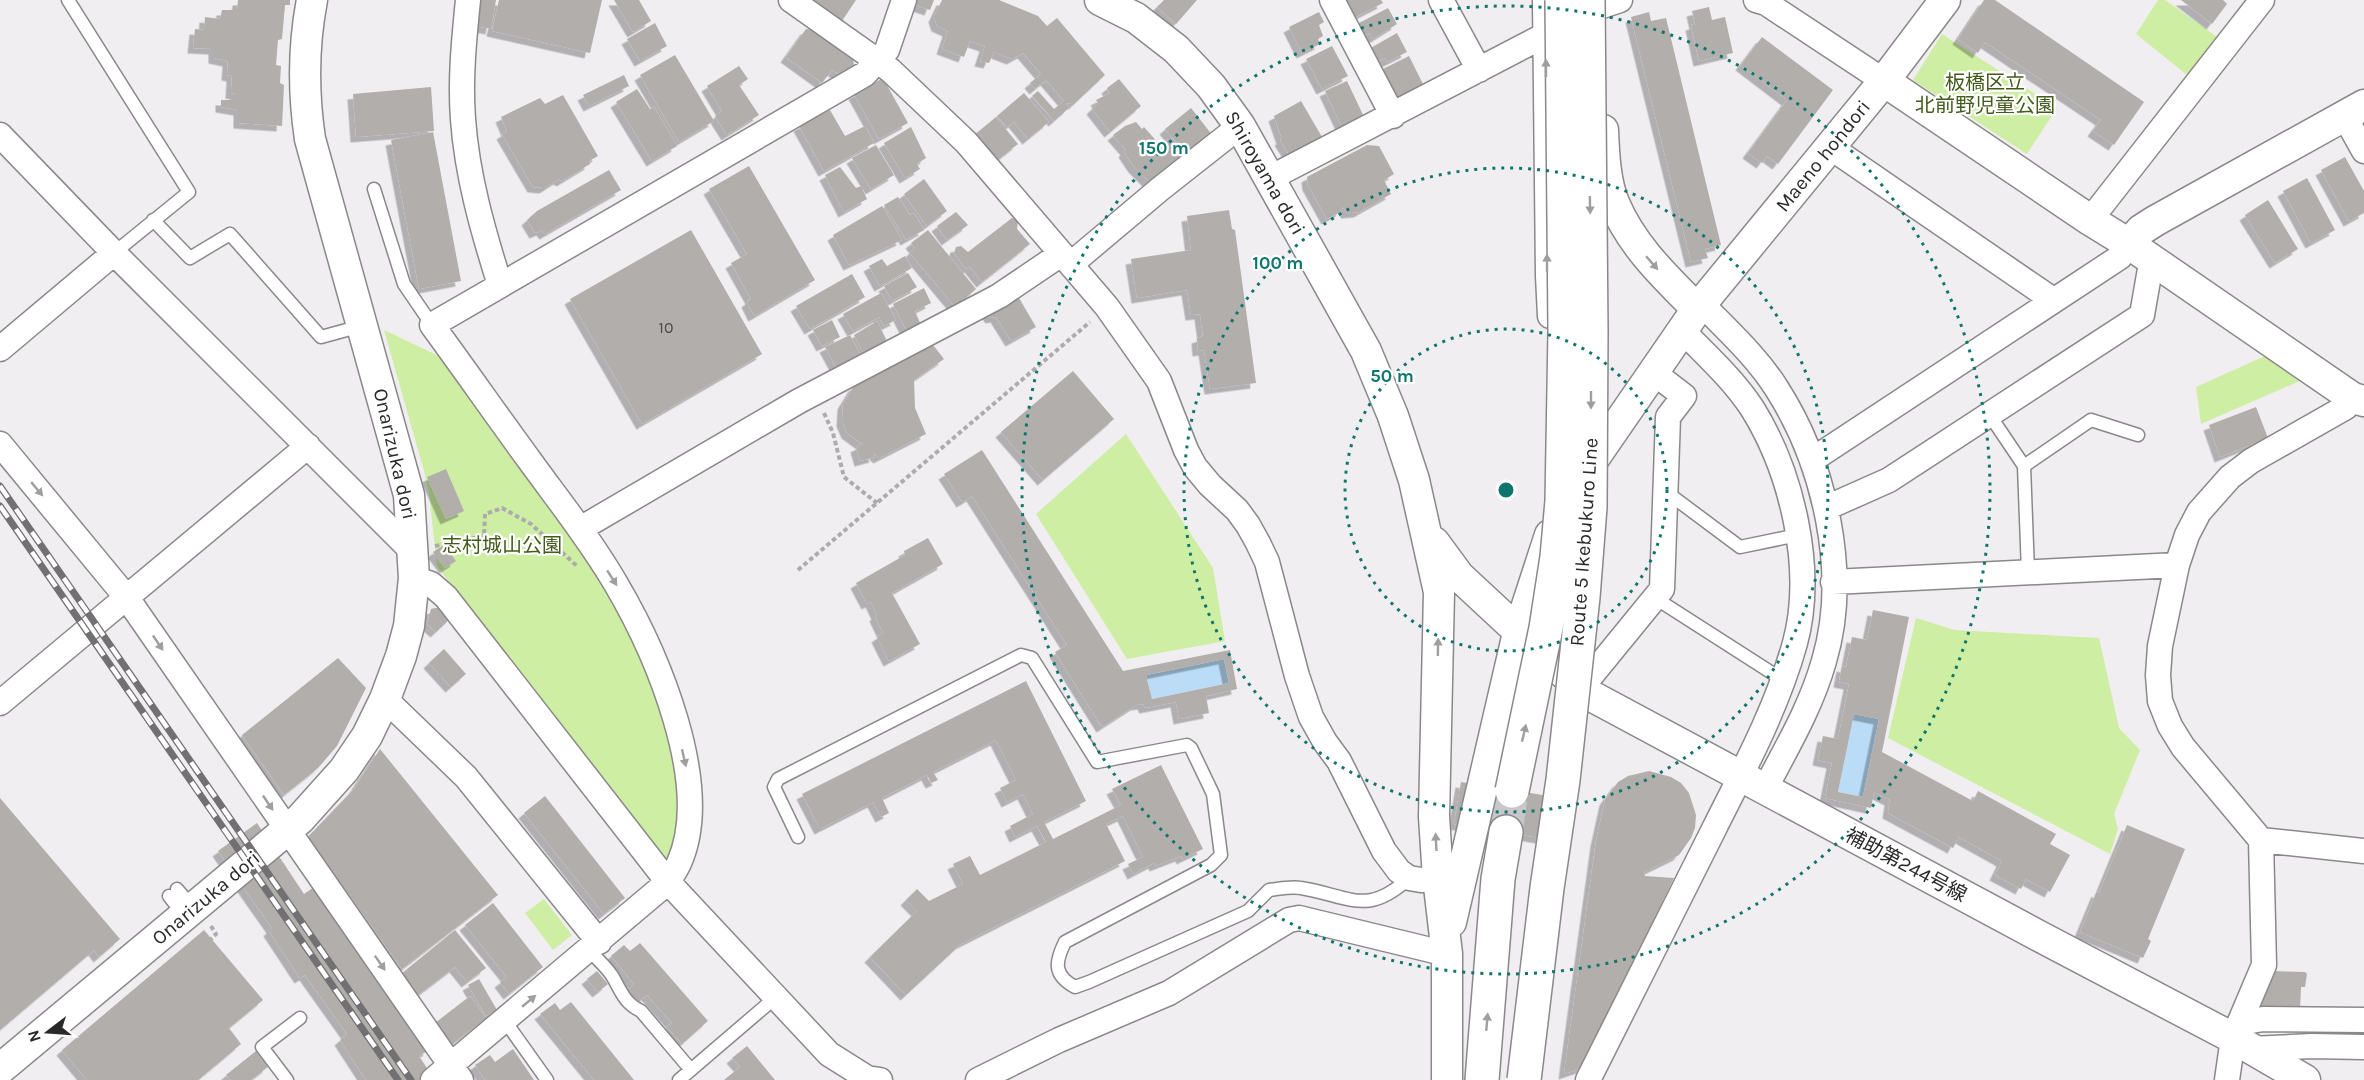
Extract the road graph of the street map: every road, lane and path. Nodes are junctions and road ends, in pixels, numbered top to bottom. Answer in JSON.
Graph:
{"nodes":[{"id":1,"x":68,"y":0,"type":"edge"},
{"id":2,"x":312,"y":0,"type":"edge"},
{"id":3,"x":468,"y":0,"type":"edge"},
{"id":4,"x":791,"y":0,"type":"edge"},
{"id":5,"x":904,"y":0,"type":"edge"},
{"id":6,"x":1100,"y":0,"type":"edge"},
{"id":7,"x":1332,"y":0,"type":"edge"},
{"id":8,"x":1441,"y":0,"type":"edge"},
{"id":9,"x":1545,"y":0,"type":"edge"},
{"id":10,"x":1562,"y":0,"type":"edge"},
{"id":11,"x":1756,"y":0,"type":"edge"},
{"id":12,"x":1945,"y":0,"type":"edge"},
{"id":13,"x":2262,"y":0,"type":"edge"},
{"id":14,"x":1602,"y":2,"type":"edge"},
{"id":15,"x":1546,"y":36,"type":"junction"},
{"id":16,"x":878,"y":60,"type":"junction"},
{"id":17,"x":1479,"y":70,"type":"junction"},
{"id":18,"x":1884,"y":81,"type":"junction"},
{"id":19,"x":2354,"y":111,"type":"edge"},
{"id":20,"x":1393,"y":116,"type":"junction"},
{"id":21,"x":1240,"y":126,"type":"junction"},
{"id":22,"x":0,"y":135,"type":"edge"},
{"id":23,"x":1830,"y":147,"type":"junction"},
{"id":24,"x":2364,"y":151,"type":"edge"},
{"id":25,"x":1270,"y":178,"type":"junction"},
{"id":26,"x":374,"y":189,"type":"dead end"},
{"id":27,"x":153,"y":220,"type":"junction"},
{"id":28,"x":2090,"y":220,"type":"junction"},
{"id":29,"x":2129,"y":244,"type":"junction"},
{"id":30,"x":114,"y":253,"type":"junction"},
{"id":31,"x":1066,"y":259,"type":"junction"},
{"id":32,"x":2154,"y":263,"type":"junction"},
{"id":33,"x":500,"y":285,"type":"junction"},
{"id":34,"x":2053,"y":300,"type":"junction"},
{"id":35,"x":1107,"y":307,"type":"junction"},
{"id":36,"x":1694,"y":314,"type":"junction"},
{"id":37,"x":432,"y":325,"type":"junction"},
{"id":38,"x":363,"y":326,"type":"junction"},
{"id":39,"x":0,"y":349,"type":"edge"},
{"id":40,"x":1654,"y":373,"type":"junction"},
{"id":41,"x":814,"y":393,"type":"junction"},
{"id":42,"x":2359,"y":400,"type":"edge"},
{"id":43,"x":1989,"y":414,"type":"junction"},
{"id":44,"x":2138,"y":435,"type":"dead end"},
{"id":45,"x":1606,"y":441,"type":"junction"},
{"id":46,"x":0,"y":444,"type":"edge"},
{"id":47,"x":308,"y":446,"type":"junction"},
{"id":48,"x":1812,"y":460,"type":"junction"},
{"id":49,"x":2024,"y":466,"type":"junction"},
{"id":50,"x":1665,"y":491,"type":"junction"},
{"id":51,"x":877,"y":503,"type":"junction"},
{"id":52,"x":1559,"y":507,"type":"junction"},
{"id":53,"x":1826,"y":508,"type":"junction"},
{"id":54,"x":1425,"y":524,"type":"junction"},
{"id":55,"x":580,"y":529,"type":"junction"},
{"id":56,"x":1798,"y":535,"type":"junction"},
{"id":57,"x":419,"y":559,"type":"junction"},
{"id":58,"x":2177,"y":565,"type":"junction"},
{"id":59,"x":586,"y":570,"type":"dead end"},
{"id":60,"x":798,"y":570,"type":"dead end"},
{"id":61,"x":2028,"y":572,"type":"junction"},
{"id":62,"x":1833,"y":582,"type":"junction"},
{"id":63,"x":128,"y":598,"type":"junction"},
{"id":64,"x":1655,"y":598,"type":"junction"},
{"id":65,"x":1518,"y":633,"type":"junction"},
{"id":66,"x":1783,"y":680,"type":"junction"},
{"id":67,"x":1585,"y":687,"type":"junction"},
{"id":68,"x":385,"y":699,"type":"junction"},
{"id":69,"x":0,"y":703,"type":"edge"},
{"id":70,"x":1752,"y":783,"type":"junction"},
{"id":71,"x":1512,"y":791,"type":"tunnel mouth"},
{"id":72,"x":287,"y":831,"type":"junction"},
{"id":73,"x":1506,"y":832,"type":"tunnel mouth"},
{"id":74,"x":798,"y":837,"type":"dead end"},
{"id":75,"x":2261,"y":840,"type":"junction"},
{"id":76,"x":2364,"y":851,"type":"edge"},
{"id":77,"x":1424,"y":878,"type":"junction"},
{"id":78,"x":668,"y":882,"type":"junction"},
{"id":79,"x":594,"y":946,"type":"junction"},
{"id":80,"x":1446,"y":948,"type":"junction"},
{"id":81,"x":776,"y":997,"type":"junction"},
{"id":82,"x":300,"y":1018,"type":"dead end"},
{"id":83,"x":2364,"y":1020,"type":"edge"},
{"id":84,"x":505,"y":1021,"type":"junction"},
{"id":85,"x":2241,"y":1037,"type":"junction"},
{"id":86,"x":2364,"y":1047,"type":"edge"},
{"id":87,"x":0,"y":1069,"type":"edge"},
{"id":88,"x":691,"y":1070,"type":"junction"},
{"id":89,"x":448,"y":1075,"type":"edge"},
{"id":90,"x":871,"y":1079,"type":"edge"},
{"id":91,"x":287,"y":1080,"type":"edge"},
{"id":92,"x":547,"y":1080,"type":"edge"},
{"id":93,"x":679,"y":1080,"type":"edge"},
{"id":94,"x":978,"y":1080,"type":"edge"},
{"id":95,"x":1448,"y":1080,"type":"edge"},
{"id":96,"x":1482,"y":1080,"type":"edge"},
{"id":97,"x":1524,"y":1080,"type":"edge"},
{"id":98,"x":1538,"y":1080,"type":"edge"},
{"id":99,"x":1588,"y":1080,"type":"edge"},
{"id":100,"x":2226,"y":1080,"type":"edge"},
{"id":101,"x":2306,"y":1080,"type":"edge"}],
"edges":[{"from":1,"to":27,"type":"lane"},
{"from":2,"to":38,"type":"street","name":"Onarizuka dori"},
{"from":3,"to":33,"type":"street"},
{"from":4,"to":16,"type":"street"},
{"from":5,"to":16,"type":"street"},
{"from":6,"to":21,"type":"street","name":"Shiroyama dori"},
{"from":7,"to":20,"type":"street"},
{"from":8,"to":17,"type":"street"},
{"from":9,"to":15,"type":"street"},
{"from":71,"to":10,"type":"highway","name":"Route 5 Ikebukuro Line","one_way":true,"bridge":true},
{"from":11,"to":18,"type":"street"},
{"from":12,"to":18,"type":"street","name":"Maeno hondori"},
{"from":13,"to":28,"type":"street"},
{"from":14,"to":15,"type":"street"},
{"from":14,"to":36,"type":"street","one_way":true},
{"from":14,"to":97,"type":"highway","name":"Route 5 Ikebukuro Line","one_way":true,"bridge":true},
{"from":15,"to":17,"type":"street"},
{"from":52,"to":15,"type":"street","one_way":true},
{"from":16,"to":31,"type":"street"},
{"from":16,"to":33,"type":"street"},
{"from":17,"to":20,"type":"street"},
{"from":18,"to":23,"type":"street","name":"Maeno hondori"},
{"from":18,"to":28,"type":"street"},
{"from":19,"to":24,"type":"street"},
{"from":19,"to":29,"type":"street"},
{"from":20,"to":25,"type":"street"},
{"from":21,"to":25,"type":"street","name":"Shiroyama dori"},
{"from":21,"to":31,"type":"street"},
{"from":22,"to":30,"type":"street"},
{"from":23,"to":34,"type":"street"},
{"from":23,"to":36,"type":"street","name":"Maeno hondori"},
{"from":25,"to":54,"type":"street","name":"Shiroyama dori"},
{"from":26,"to":37,"type":"lane"},
{"from":27,"to":30,"type":"lane"},
{"from":27,"to":38,"type":"lane"},
{"from":28,"to":29,"type":"street"},
{"from":29,"to":32,"type":"street"},
{"from":29,"to":34,"type":"street"},
{"from":30,"to":39,"type":"street"},
{"from":30,"to":47,"type":"street"},
{"from":31,"to":35,"type":"street"},
{"from":31,"to":41,"type":"street"},
{"from":32,"to":42,"type":"street"},
{"from":32,"to":43,"type":"street"},
{"from":33,"to":37,"type":"street"},
{"from":34,"to":48,"type":"street"},
{"from":35,"to":51,"type":"path"},
{"from":35,"to":77,"type":"street"},
{"from":36,"to":40,"type":"street","name":"Maeno hondori"},
{"from":36,"to":48,"type":"street"},
{"from":36,"to":56,"type":"street"},
{"from":37,"to":55,"type":"street"},
{"from":38,"to":57,"type":"street","name":"Onarizuka dori"},
{"from":40,"to":45,"type":"street","name":"Maeno hondori"},
{"from":40,"to":50,"type":"street"},
{"from":41,"to":51,"type":"path"},
{"from":41,"to":55,"type":"street"},
{"from":42,"to":58,"type":"street"},
{"from":43,"to":49,"type":"lane"},
{"from":43,"to":53,"type":"street"},
{"from":44,"to":49,"type":"lane"},
{"from":45,"to":52,"type":"street","name":"Maeno hondori"},
{"from":45,"to":67,"type":"street"},
{"from":46,"to":63,"type":"street","one_way":true},
{"from":47,"to":57,"type":"street"},
{"from":47,"to":63,"type":"street"},
{"from":48,"to":53,"type":"street"},
{"from":49,"to":61,"type":"lane"},
{"from":50,"to":56,"type":"lane"},
{"from":50,"to":64,"type":"street"},
{"from":51,"to":60,"type":"path"},
{"from":52,"to":65,"type":"street","name":"Maeno hondori"},
{"from":53,"to":62,"type":"street"},
{"from":54,"to":65,"type":"street","name":"補助第244号線"},
{"from":77,"to":54,"type":"street","one_way":true},
{"from":55,"to":78,"type":"street","one_way":true},
{"from":56,"to":66,"type":"street"},
{"from":57,"to":59,"type":"path"},
{"from":57,"to":68,"type":"street","name":"Onarizuka dori"},
{"from":57,"to":78,"type":"street"},
{"from":58,"to":61,"type":"street"},
{"from":58,"to":75,"type":"street"},
{"from":61,"to":62,"type":"street"},
{"from":62,"to":70,"type":"street"},
{"from":63,"to":69,"type":"street"},
{"from":63,"to":72,"type":"street","one_way":true},
{"from":64,"to":66,"type":"lane"},
{"from":64,"to":67,"type":"street"},
{"from":65,"to":67,"type":"street","name":"補助第244号線"},
{"from":65,"to":80,"type":"street","name":"Maeno hondori"},
{"from":66,"to":70,"type":"street"},
{"from":67,"to":70,"type":"street","name":"補助第244号線"},
{"from":67,"to":98,"type":"street"},
{"from":68,"to":72,"type":"street","name":"Onarizuka dori"},
{"from":68,"to":79,"type":"street"},
{"from":70,"to":85,"type":"street","name":"補助第244号線"},
{"from":70,"to":99,"type":"street"},
{"from":72,"to":87,"type":"street","name":"Onarizuka dori"},
{"from":72,"to":89,"type":"street","one_way":true},
{"from":96,"to":73,"type":"highway","one_way":true},
{"from":74,"to":77,"type":"lane"},
{"from":75,"to":76,"type":"street"},
{"from":75,"to":85,"type":"street"},
{"from":77,"to":80,"type":"street"},
{"from":78,"to":79,"type":"street"},
{"from":78,"to":81,"type":"street"},
{"from":84,"to":79,"type":"street","one_way":true},
{"from":79,"to":88,"type":"lane"},
{"from":80,"to":94,"type":"street"},
{"from":80,"to":95,"type":"street"},
{"from":81,"to":88,"type":"lane"},
{"from":81,"to":90,"type":"street"},
{"from":82,"to":91,"type":"lane"},
{"from":83,"to":85,"type":"street"},
{"from":84,"to":89,"type":"street"},
{"from":84,"to":92,"type":"lane"},
{"from":85,"to":86,"type":"street"},
{"from":85,"to":100,"type":"street"},
{"from":85,"to":101,"type":"street","name":"補助第244号線"},
{"from":88,"to":93,"type":"lane"}]}
